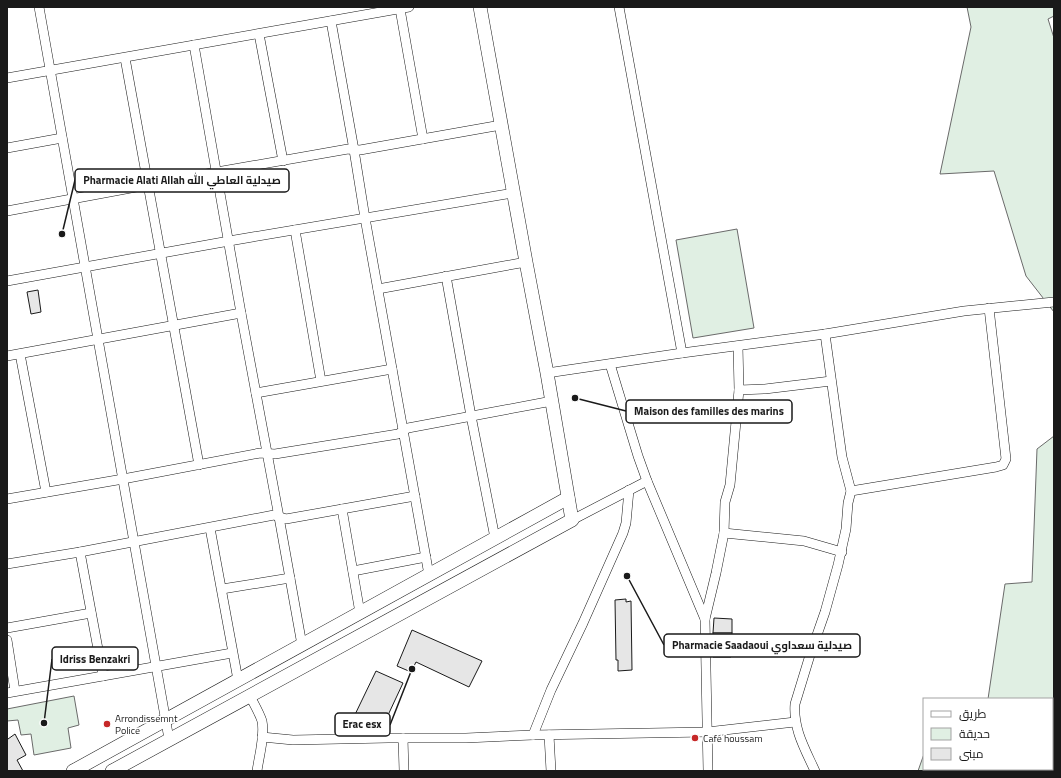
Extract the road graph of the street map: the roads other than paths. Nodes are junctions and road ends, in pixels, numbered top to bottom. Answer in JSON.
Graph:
{"nodes":[{"id":1,"x":39,"y":7,"type":"edge"},
{"id":2,"x":480,"y":7,"type":"edge"},
{"id":3,"x":619,"y":7,"type":"edge"},
{"id":4,"x":405,"y":8,"type":"edge"},
{"id":5,"x":332,"y":21,"type":"junction"},
{"id":6,"x":259,"y":34,"type":"junction"},
{"id":7,"x":194,"y":45,"type":"junction"},
{"id":8,"x":125,"y":58,"type":"junction"},
{"id":9,"x":50,"y":70,"type":"junction"},
{"id":10,"x":7,"y":78,"type":"edge"},
{"id":11,"x":501,"y":125,"type":"junction"},
{"id":12,"x":62,"y":138,"type":"junction"},
{"id":13,"x":423,"y":139,"type":"junction"},
{"id":14,"x":7,"y":148,"type":"edge"},
{"id":15,"x":354,"y":150,"type":"junction"},
{"id":16,"x":283,"y":161,"type":"junction"},
{"id":17,"x":217,"y":172,"type":"junction"},
{"id":18,"x":149,"y":186,"type":"junction"},
{"id":19,"x":513,"y":193,"type":"junction"},
{"id":20,"x":72,"y":199,"type":"junction"},
{"id":21,"x":7,"y":211,"type":"edge"},
{"id":22,"x":365,"y":218,"type":"junction"},
{"id":23,"x":295,"y":230,"type":"junction"},
{"id":24,"x":229,"y":241,"type":"junction"},
{"id":25,"x":160,"y":253,"type":"junction"},
{"id":26,"x":526,"y":262,"type":"junction"},
{"id":27,"x":85,"y":267,"type":"junction"},
{"id":28,"x":446,"y":276,"type":"junction"},
{"id":29,"x":7,"y":282,"type":"edge"},
{"id":30,"x":378,"y":288,"type":"junction"},
{"id":31,"x":1054,"y":302,"type":"edge"},
{"id":32,"x":989,"y":308,"type":"junction"},
{"id":33,"x":242,"y":314,"type":"junction"},
{"id":34,"x":174,"y":325,"type":"junction"},
{"id":35,"x":825,"y":334,"type":"junction"},
{"id":36,"x":98,"y":339,"type":"junction"},
{"id":37,"x":738,"y":346,"type":"junction"},
{"id":38,"x":682,"y":353,"type":"junction"},
{"id":39,"x":20,"y":354,"type":"junction"},
{"id":40,"x":7,"y":356,"type":"edge"},
{"id":41,"x":610,"y":364,"type":"junction"},
{"id":42,"x":392,"y":369,"type":"junction"},
{"id":43,"x":547,"y":373,"type":"junction"},
{"id":44,"x":321,"y":381,"type":"junction"},
{"id":45,"x":831,"y":381,"type":"junction"},
{"id":46,"x":739,"y":390,"type":"junction"},
{"id":47,"x":256,"y":393,"type":"junction"},
{"id":48,"x":552,"y":401,"type":"junction"},
{"id":49,"x":471,"y":416,"type":"junction"},
{"id":50,"x":403,"y":431,"type":"junction"},
{"id":51,"x":267,"y":454,"type":"junction"},
{"id":52,"x":199,"y":465,"type":"junction"},
{"id":53,"x":123,"y":479,"type":"junction"},
{"id":54,"x":647,"y":481,"type":"junction"},
{"id":55,"x":629,"y":490,"type":"junction"},
{"id":56,"x":851,"y":491,"type":"junction"},
{"id":57,"x":46,"y":492,"type":"junction"},
{"id":58,"x":415,"y":496,"type":"junction"},
{"id":59,"x":568,"y":498,"type":"junction"},
{"id":60,"x":7,"y":499,"type":"edge"},
{"id":61,"x":342,"y":509,"type":"junction"},
{"id":62,"x":279,"y":517,"type":"junction"},
{"id":63,"x":572,"y":520,"type":"junction"},
{"id":64,"x":210,"y":528,"type":"junction"},
{"id":65,"x":724,"y":533,"type":"junction"},
{"id":66,"x":496,"y":538,"type":"junction"},
{"id":67,"x":134,"y":542,"type":"junction"},
{"id":68,"x":80,"y":552,"type":"junction"},
{"id":69,"x":842,"y":552,"type":"junction"},
{"id":70,"x":426,"y":557,"type":"junction"},
{"id":71,"x":7,"y":564,"type":"edge"},
{"id":72,"x":353,"y":571,"type":"junction"},
{"id":73,"x":429,"y":574,"type":"junction"},
{"id":74,"x":290,"y":578,"type":"junction"},
{"id":75,"x":222,"y":589,"type":"junction"},
{"id":76,"x":91,"y":613,"type":"junction"},
{"id":77,"x":360,"y":613,"type":"junction"},
{"id":78,"x":704,"y":620,"type":"junction"},
{"id":79,"x":7,"y":628,"type":"edge"},
{"id":80,"x":7,"y":640,"type":"edge"},
{"id":81,"x":302,"y":645,"type":"junction"},
{"id":82,"x":232,"y":653,"type":"junction"},
{"id":83,"x":156,"y":666,"type":"junction"},
{"id":84,"x":103,"y":676,"type":"junction"},
{"id":85,"x":238,"y":680,"type":"junction"},
{"id":86,"x":11,"y":692,"type":"edge"},
{"id":87,"x":250,"y":696,"type":"junction"},
{"id":88,"x":166,"y":720,"type":"junction"},
{"id":89,"x":795,"y":722,"type":"junction"},
{"id":90,"x":707,"y":732,"type":"junction"},
{"id":91,"x":533,"y":735,"type":"junction"},
{"id":92,"x":549,"y":735,"type":"junction"},
{"id":93,"x":262,"y":737,"type":"junction"},
{"id":94,"x":403,"y":738,"type":"junction"},
{"id":95,"x":169,"y":739,"type":"junction"},
{"id":96,"x":73,"y":771,"type":"edge"},
{"id":97,"x":112,"y":771,"type":"edge"},
{"id":98,"x":257,"y":771,"type":"edge"},
{"id":99,"x":404,"y":771,"type":"edge"},
{"id":100,"x":551,"y":771,"type":"edge"},
{"id":101,"x":708,"y":771,"type":"edge"},
{"id":102,"x":815,"y":771,"type":"edge"}],
"edges":[{"from":1,"to":9,"type":"street"},
{"from":2,"to":11,"type":"street"},
{"from":3,"to":38,"type":"street"},
{"from":4,"to":5,"type":"street"},
{"from":4,"to":13,"type":"street"},
{"from":5,"to":6,"type":"street"},
{"from":5,"to":15,"type":"street"},
{"from":6,"to":7,"type":"street"},
{"from":6,"to":16,"type":"street"},
{"from":7,"to":8,"type":"street"},
{"from":7,"to":17,"type":"street"},
{"from":8,"to":9,"type":"street"},
{"from":8,"to":18,"type":"street"},
{"from":9,"to":10,"type":"street"},
{"from":9,"to":12,"type":"street"},
{"from":11,"to":13,"type":"street"},
{"from":11,"to":19,"type":"street"},
{"from":12,"to":14,"type":"street"},
{"from":12,"to":20,"type":"street"},
{"from":13,"to":15,"type":"street"},
{"from":15,"to":16,"type":"street"},
{"from":15,"to":22,"type":"street"},
{"from":16,"to":17,"type":"street"},
{"from":17,"to":18,"type":"street"},
{"from":17,"to":24,"type":"street"},
{"from":18,"to":20,"type":"street"},
{"from":18,"to":25,"type":"street"},
{"from":19,"to":22,"type":"street"},
{"from":19,"to":26,"type":"street"},
{"from":20,"to":21,"type":"street"},
{"from":20,"to":27,"type":"street"},
{"from":22,"to":23,"type":"street"},
{"from":22,"to":30,"type":"street"},
{"from":23,"to":24,"type":"street"},
{"from":23,"to":44,"type":"street"},
{"from":24,"to":25,"type":"street"},
{"from":24,"to":33,"type":"street"},
{"from":25,"to":27,"type":"street"},
{"from":25,"to":34,"type":"street"},
{"from":26,"to":28,"type":"street"},
{"from":26,"to":43,"type":"street"},
{"from":27,"to":29,"type":"street"},
{"from":27,"to":36,"type":"street"},
{"from":28,"to":30,"type":"street"},
{"from":28,"to":49,"type":"street"},
{"from":30,"to":42,"type":"street"},
{"from":31,"to":32,"type":"street"},
{"from":32,"to":35,"type":"street"},
{"from":32,"to":56,"type":"street"},
{"from":33,"to":34,"type":"street"},
{"from":33,"to":47,"type":"street"},
{"from":34,"to":36,"type":"street"},
{"from":34,"to":52,"type":"street"},
{"from":35,"to":37,"type":"street"},
{"from":35,"to":45,"type":"street"},
{"from":36,"to":39,"type":"street"},
{"from":36,"to":53,"type":"street"},
{"from":37,"to":38,"type":"street"},
{"from":37,"to":46,"type":"street"},
{"from":38,"to":41,"type":"street"},
{"from":39,"to":40,"type":"street"},
{"from":39,"to":57,"type":"street"},
{"from":41,"to":43,"type":"street"},
{"from":41,"to":54,"type":"street"},
{"from":42,"to":44,"type":"street"},
{"from":42,"to":50,"type":"street"},
{"from":43,"to":48,"type":"street"},
{"from":44,"to":47,"type":"street"},
{"from":45,"to":46,"type":"street"},
{"from":45,"to":56,"type":"street"},
{"from":46,"to":65,"type":"street"},
{"from":47,"to":51,"type":"street"},
{"from":48,"to":49,"type":"street"},
{"from":48,"to":59,"type":"street"},
{"from":49,"to":50,"type":"street"},
{"from":49,"to":66,"type":"street"},
{"from":50,"to":51,"type":"street"},
{"from":50,"to":58,"type":"street"},
{"from":51,"to":52,"type":"street"},
{"from":51,"to":62,"type":"street"},
{"from":52,"to":53,"type":"street"},
{"from":53,"to":57,"type":"street"},
{"from":53,"to":67,"type":"street"},
{"from":54,"to":55,"type":"street"},
{"from":54,"to":78,"type":"street"},
{"from":55,"to":63,"type":"street"},
{"from":55,"to":91,"type":"street"},
{"from":56,"to":69,"type":"street"},
{"from":57,"to":60,"type":"street"},
{"from":58,"to":61,"type":"street"},
{"from":58,"to":70,"type":"street"},
{"from":59,"to":63,"type":"street"},
{"from":59,"to":66,"type":"street"},
{"from":61,"to":62,"type":"street"},
{"from":61,"to":72,"type":"street"},
{"from":62,"to":64,"type":"street"},
{"from":62,"to":74,"type":"street"},
{"from":63,"to":87,"type":"street"},
{"from":64,"to":67,"type":"street"},
{"from":64,"to":75,"type":"street"},
{"from":65,"to":69,"type":"street"},
{"from":65,"to":78,"type":"street"},
{"from":66,"to":73,"type":"street"},
{"from":67,"to":68,"type":"street"},
{"from":67,"to":83,"type":"street"},
{"from":68,"to":71,"type":"street"},
{"from":68,"to":76,"type":"street"},
{"from":69,"to":89,"type":"street"},
{"from":70,"to":72,"type":"street"},
{"from":70,"to":73,"type":"street"},
{"from":72,"to":77,"type":"street"},
{"from":73,"to":77,"type":"street"},
{"from":74,"to":75,"type":"street"},
{"from":74,"to":81,"type":"street"},
{"from":75,"to":82,"type":"street"},
{"from":76,"to":79,"type":"street"},
{"from":76,"to":84,"type":"street"},
{"from":77,"to":81,"type":"street"},
{"from":78,"to":90,"type":"street"},
{"from":80,"to":86,"type":"street"},
{"from":81,"to":85,"type":"street"},
{"from":82,"to":83,"type":"street"},
{"from":82,"to":85,"type":"street"},
{"from":83,"to":84,"type":"street"},
{"from":83,"to":88,"type":"street"},
{"from":84,"to":86,"type":"street"},
{"from":85,"to":88,"type":"street"},
{"from":87,"to":93,"type":"street"},
{"from":87,"to":95,"type":"street"},
{"from":88,"to":95,"type":"street"},
{"from":88,"to":96,"type":"street"},
{"from":89,"to":90,"type":"street"},
{"from":89,"to":102,"type":"street"},
{"from":90,"to":92,"type":"street"},
{"from":90,"to":101,"type":"street"},
{"from":91,"to":92,"type":"street"},
{"from":91,"to":94,"type":"street"},
{"from":92,"to":100,"type":"street"},
{"from":93,"to":94,"type":"street"},
{"from":93,"to":98,"type":"street"},
{"from":94,"to":99,"type":"street"},
{"from":95,"to":97,"type":"street"}]}
